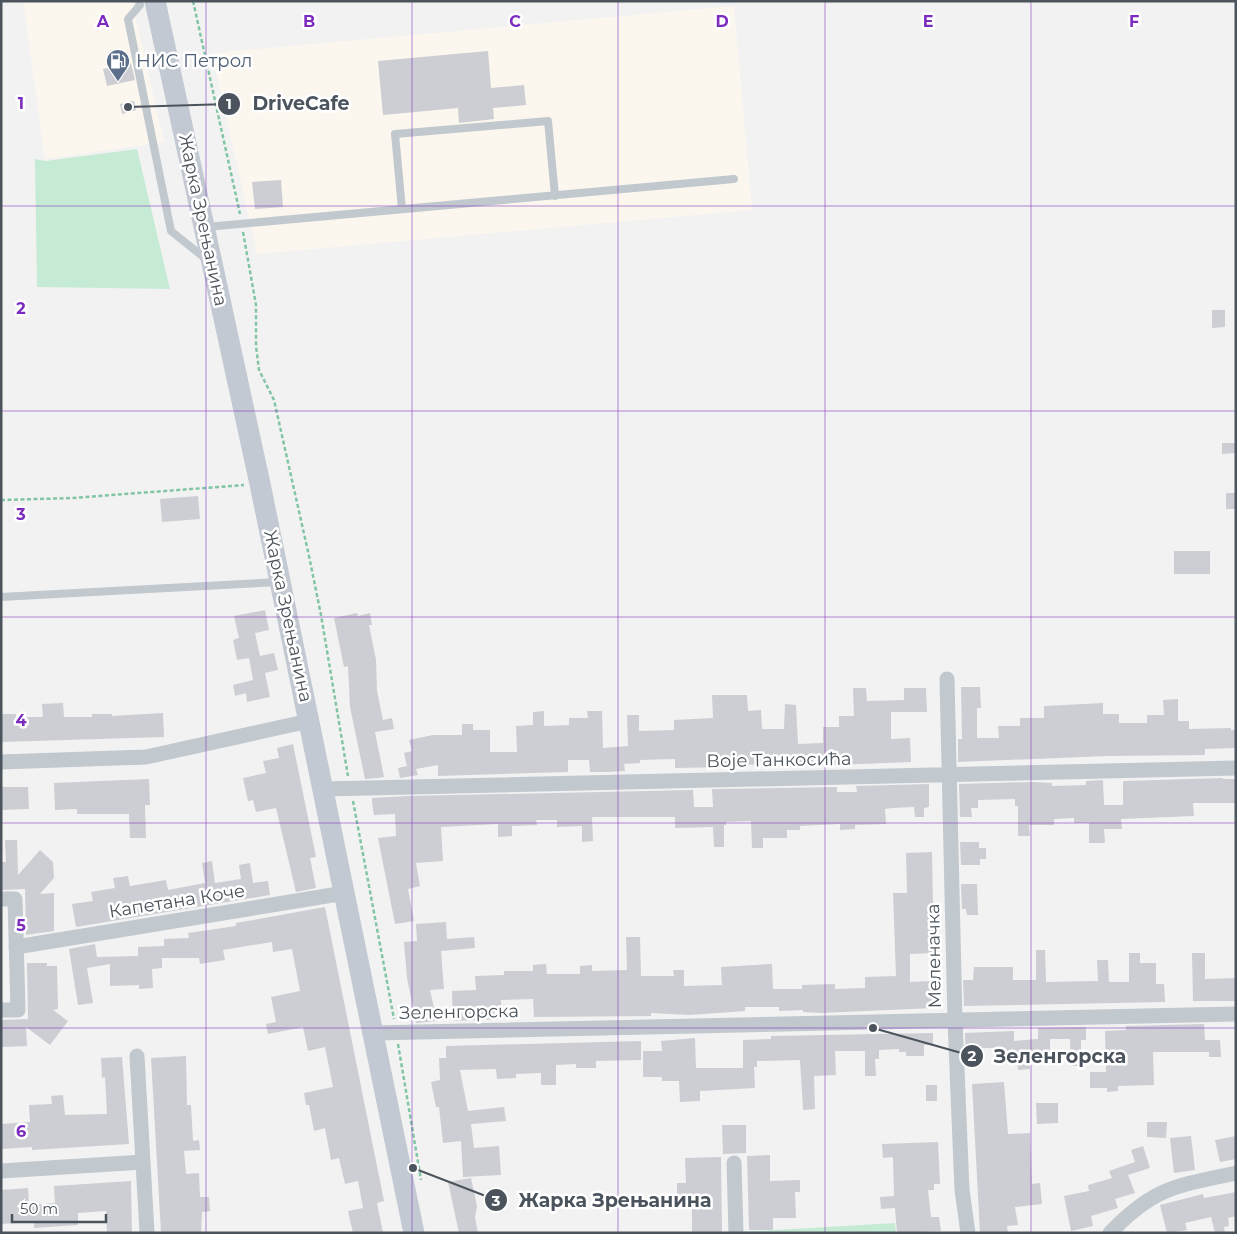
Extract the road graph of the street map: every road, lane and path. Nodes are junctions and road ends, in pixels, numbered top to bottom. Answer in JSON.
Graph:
{"nodes":[{"id":1,"x":140,"y":1,"type":"edge"},
{"id":2,"x":155,"y":1,"type":"edge"},
{"id":3,"x":194,"y":1,"type":"edge"},
{"id":4,"x":734,"y":179,"type":"dead end"},
{"id":5,"x":555,"y":196,"type":"junction"},
{"id":6,"x":402,"y":209,"type":"junction"},
{"id":7,"x":242,"y":224,"type":"junction"},
{"id":8,"x":204,"y":227,"type":"junction"},
{"id":9,"x":212,"y":264,"type":"junction"},
{"id":10,"x":260,"y":484,"type":"junction"},
{"id":11,"x":1,"y":500,"type":"edge"},
{"id":12,"x":280,"y":582,"type":"junction"},
{"id":13,"x":1,"y":597,"type":"edge"},
{"id":14,"x":947,"y":679,"type":"dead end"},
{"id":15,"x":309,"y":721,"type":"junction"},
{"id":16,"x":1,"y":762,"type":"edge"},
{"id":17,"x":1236,"y":768,"type":"edge"},
{"id":18,"x":949,"y":775,"type":"junction"},
{"id":19,"x":350,"y":788,"type":"junction"},
{"id":20,"x":324,"y":790,"type":"junction"},
{"id":21,"x":344,"y":893,"type":"junction"},
{"id":22,"x":1,"y":899,"type":"edge"},
{"id":23,"x":16,"y":946,"type":"junction"},
{"id":24,"x":1,"y":1010,"type":"edge"},
{"id":25,"x":1236,"y":1014,"type":"edge"},
{"id":26,"x":955,"y":1020,"type":"junction"},
{"id":27,"x":374,"y":1033,"type":"junction"},
{"id":28,"x":396,"y":1033,"type":"junction"},
{"id":29,"x":137,"y":1056,"type":"dead end"},
{"id":30,"x":143,"y":1162,"type":"junction"},
{"id":31,"x":734,"y":1163,"type":"dead end"},
{"id":32,"x":1,"y":1171,"type":"edge"},
{"id":33,"x":1236,"y":1173,"type":"edge"},
{"id":34,"x":422,"y":1185,"type":"dead end"},
{"id":35,"x":147,"y":1233,"type":"edge"},
{"id":36,"x":414,"y":1233,"type":"edge"},
{"id":37,"x":736,"y":1233,"type":"edge"},
{"id":38,"x":968,"y":1233,"type":"edge"},
{"id":39,"x":1110,"y":1233,"type":"edge"}],
"edges":[{"from":1,"to":9,"type":"lane"},
{"from":2,"to":8,"type":"main road","name":"Жарка Зрењанина"},
{"from":3,"to":7,"type":"path"},
{"from":4,"to":5,"type":"lane"},
{"from":5,"to":6,"type":"lane"},
{"from":5,"to":6,"type":"lane"},
{"from":6,"to":7,"type":"lane"},
{"from":7,"to":8,"type":"lane"},
{"from":7,"to":19,"type":"path"},
{"from":8,"to":9,"type":"main road","name":"Жарка Зрењанина"},
{"from":9,"to":10,"type":"main road","name":"Жарка Зрењанина"},
{"from":10,"to":11,"type":"path"},
{"from":10,"to":12,"type":"main road","name":"Жарка Зрењанина"},
{"from":12,"to":13,"type":"lane"},
{"from":12,"to":15,"type":"main road","name":"Жарка Зрењанина"},
{"from":14,"to":18,"type":"street","name":"Меленачка"},
{"from":15,"to":16,"type":"street"},
{"from":15,"to":20,"type":"main road","name":"Жарка Зрењанина"},
{"from":17,"to":18,"type":"street","name":"Воје Танкосића"},
{"from":18,"to":19,"type":"street","name":"Воје Танкосића"},
{"from":18,"to":26,"type":"street","name":"Меленачка"},
{"from":19,"to":20,"type":"street","name":"Воје Танкосића"},
{"from":19,"to":28,"type":"path"},
{"from":20,"to":21,"type":"main road","name":"Жарка Зрењанина"},
{"from":21,"to":23,"type":"street","name":"Капетана Коче"},
{"from":21,"to":27,"type":"main road","name":"Жарка Зрењанина"},
{"from":22,"to":23,"type":"street"},
{"from":23,"to":24,"type":"street"},
{"from":25,"to":26,"type":"street","name":"Зеленгорска"},
{"from":26,"to":28,"type":"street","name":"Зеленгорска"},
{"from":26,"to":38,"type":"street","name":"Меленачка"},
{"from":27,"to":28,"type":"street","name":"Зеленгорска"},
{"from":27,"to":36,"type":"main road","name":"Жарка Зрењанина"},
{"from":28,"to":34,"type":"path"},
{"from":29,"to":30,"type":"street"},
{"from":30,"to":32,"type":"street"},
{"from":30,"to":35,"type":"street"},
{"from":31,"to":37,"type":"street"},
{"from":33,"to":39,"type":"street"}]}
